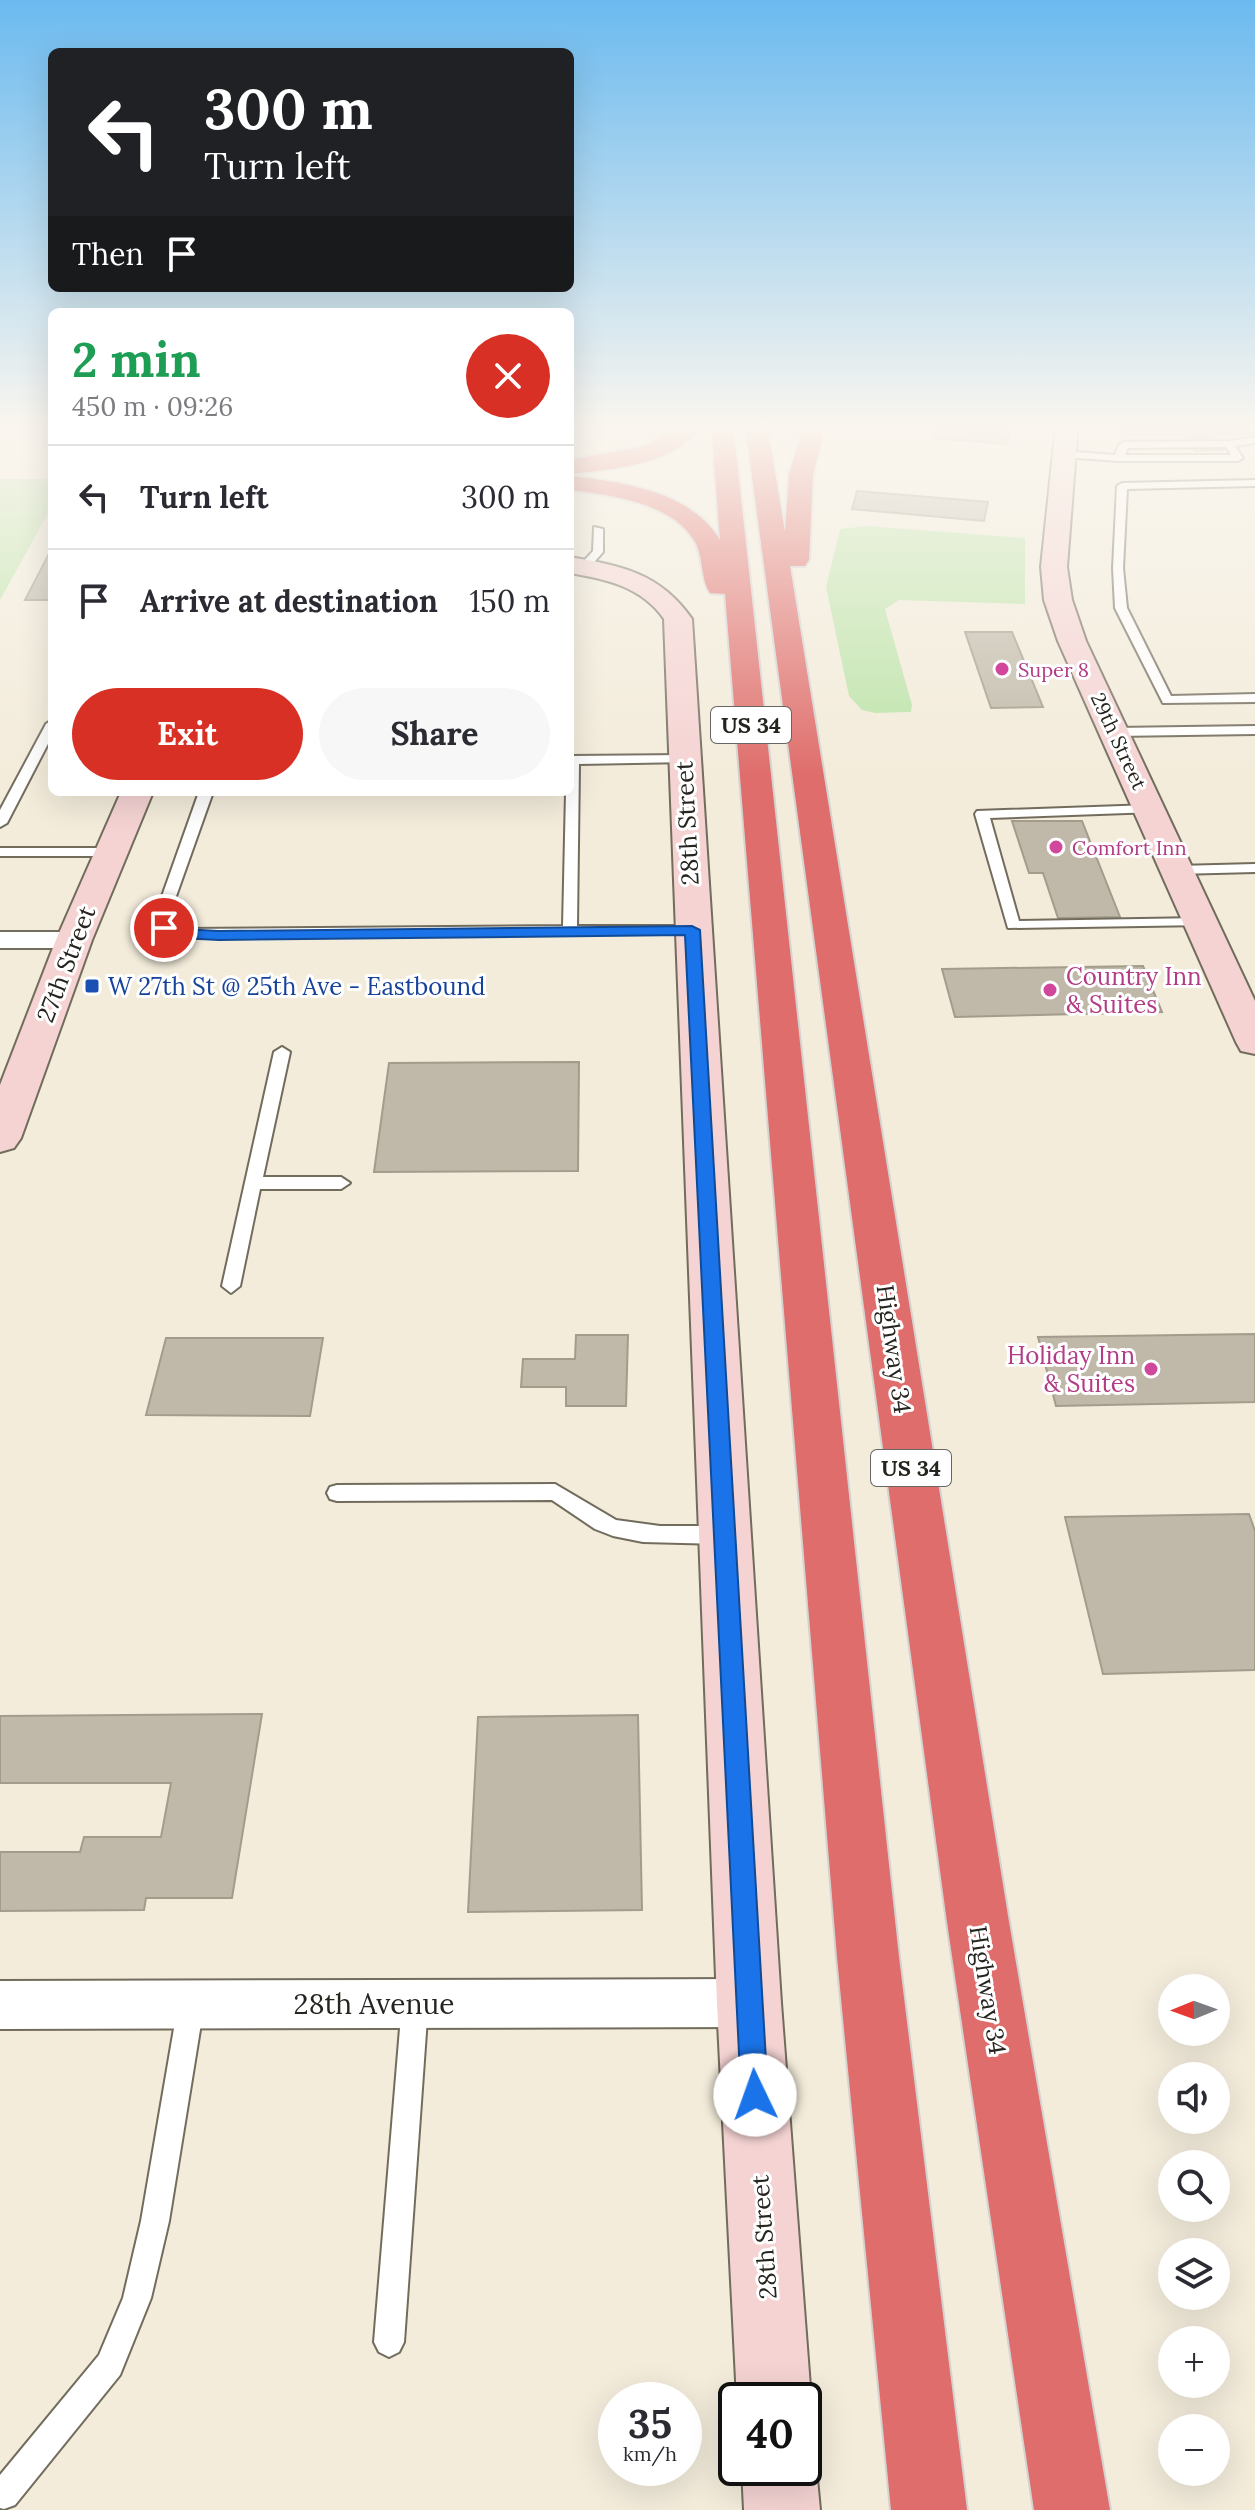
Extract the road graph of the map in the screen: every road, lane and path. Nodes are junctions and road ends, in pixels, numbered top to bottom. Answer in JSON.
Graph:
{"nodes":[{"id":1,"x":707,"y":541,"type":"edge"},
{"id":2,"x":733,"y":541,"type":"edge"},
{"id":3,"x":774,"y":541,"type":"edge"},
{"id":4,"x":796,"y":541,"type":"edge"},
{"id":5,"x":1056,"y":541,"type":"edge"},
{"id":6,"x":1119,"y":541,"type":"edge"},
{"id":7,"x":584,"y":554,"type":"edge"},
{"id":8,"x":742,"y":630,"type":"junction"},
{"id":9,"x":791,"y":646,"type":"junction"},
{"id":10,"x":1255,"y":698,"type":"edge"},
{"id":11,"x":1255,"y":730,"type":"edge"},
{"id":12,"x":48,"y":732,"type":"edge"},
{"id":13,"x":1115,"y":732,"type":"junction"},
{"id":14,"x":684,"y":759,"type":"junction"},
{"id":15,"x":574,"y":760,"type":"edge"},
{"id":16,"x":135,"y":796,"type":"edge"},
{"id":17,"x":204,"y":796,"type":"edge"},
{"id":18,"x":572,"y":796,"type":"edge"},
{"id":19,"x":1150,"y":809,"type":"junction"},
{"id":20,"x":0,"y":823,"type":"edge"},
{"id":21,"x":0,"y":852,"type":"edge"},
{"id":22,"x":111,"y":852,"type":"junction"},
{"id":23,"x":1255,"y":868,"type":"edge"},
{"id":24,"x":1177,"y":870,"type":"junction"},
{"id":25,"x":1201,"y":922,"type":"junction"},
{"id":26,"x":692,"y":930,"type":"junction"},
{"id":27,"x":570,"y":931,"type":"junction"},
{"id":28,"x":0,"y":940,"type":"edge"},
{"id":29,"x":74,"y":940,"type":"junction"},
{"id":30,"x":1255,"y":1042,"type":"edge"},
{"id":31,"x":282,"y":1052,"type":"dead end"},
{"id":32,"x":0,"y":1138,"type":"edge"},
{"id":33,"x":253,"y":1183,"type":"junction"},
{"id":34,"x":341,"y":1183,"type":"dead end"},
{"id":35,"x":231,"y":1286,"type":"dead end"},
{"id":36,"x":337,"y":1493,"type":"dead end"},
{"id":37,"x":724,"y":1535,"type":"junction"},
{"id":38,"x":749,"y":2003,"type":"junction"},
{"id":39,"x":415,"y":2004,"type":"junction"},
{"id":40,"x":0,"y":2005,"type":"edge"},
{"id":41,"x":191,"y":2005,"type":"junction"},
{"id":42,"x":389,"y":2342,"type":"dead end"},
{"id":43,"x":773,"y":2382,"type":"edge"},
{"id":44,"x":780,"y":2486,"type":"edge"},
{"id":45,"x":4,"y":2494,"type":"dead end"},
{"id":46,"x":782,"y":2510,"type":"edge"},
{"id":47,"x":929,"y":2510,"type":"edge"},
{"id":48,"x":1072,"y":2510,"type":"edge"}],
"edges":[{"from":1,"to":8,"type":"highway"},
{"from":2,"to":8,"type":"highway","number":"US 34"},
{"from":3,"to":9,"type":"highway","name":"Highway 34","number":"US 34"},
{"from":4,"to":9,"type":"highway"},
{"from":5,"to":13,"type":"street","name":"29th Street"},
{"from":6,"to":10,"type":"lane"},
{"from":7,"to":14,"type":"street","name":"28th Street"},
{"from":8,"to":47,"type":"highway","number":"US 34"},
{"from":9,"to":48,"type":"highway","name":"Highway 34","number":"US 34"},
{"from":11,"to":13,"type":"lane"},
{"from":12,"to":20,"type":"lane"},
{"from":13,"to":19,"type":"street","name":"29th Street"},
{"from":14,"to":15,"type":"lane"},
{"from":14,"to":26,"type":"street","name":"28th Street"},
{"from":16,"to":22,"type":"street","name":"27th Street"},
{"from":17,"to":27,"type":"lane"},
{"from":18,"to":27,"type":"lane"},
{"from":19,"to":24,"type":"street","name":"29th Street"},
{"from":19,"to":25,"type":"lane"},
{"from":21,"to":22,"type":"lane"},
{"from":22,"to":29,"type":"street","name":"27th Street"},
{"from":23,"to":24,"type":"lane"},
{"from":24,"to":25,"type":"street","name":"29th Street"},
{"from":25,"to":30,"type":"street","name":"29th Street"},
{"from":26,"to":27,"type":"lane"},
{"from":26,"to":37,"type":"street","name":"28th Street"},
{"from":28,"to":29,"type":"street"},
{"from":29,"to":32,"type":"street","name":"27th Street"},
{"from":31,"to":33,"type":"lane"},
{"from":33,"to":34,"type":"lane"},
{"from":33,"to":35,"type":"lane"},
{"from":36,"to":37,"type":"lane"},
{"from":37,"to":38,"type":"street","name":"28th Street"},
{"from":38,"to":39,"type":"street","name":"28th Avenue"},
{"from":38,"to":43,"type":"street","name":"28th Street"},
{"from":39,"to":41,"type":"street","name":"28th Avenue"},
{"from":39,"to":42,"type":"lane"},
{"from":40,"to":41,"type":"street","name":"28th Avenue"},
{"from":41,"to":45,"type":"lane"},
{"from":44,"to":46,"type":"street"}]}
